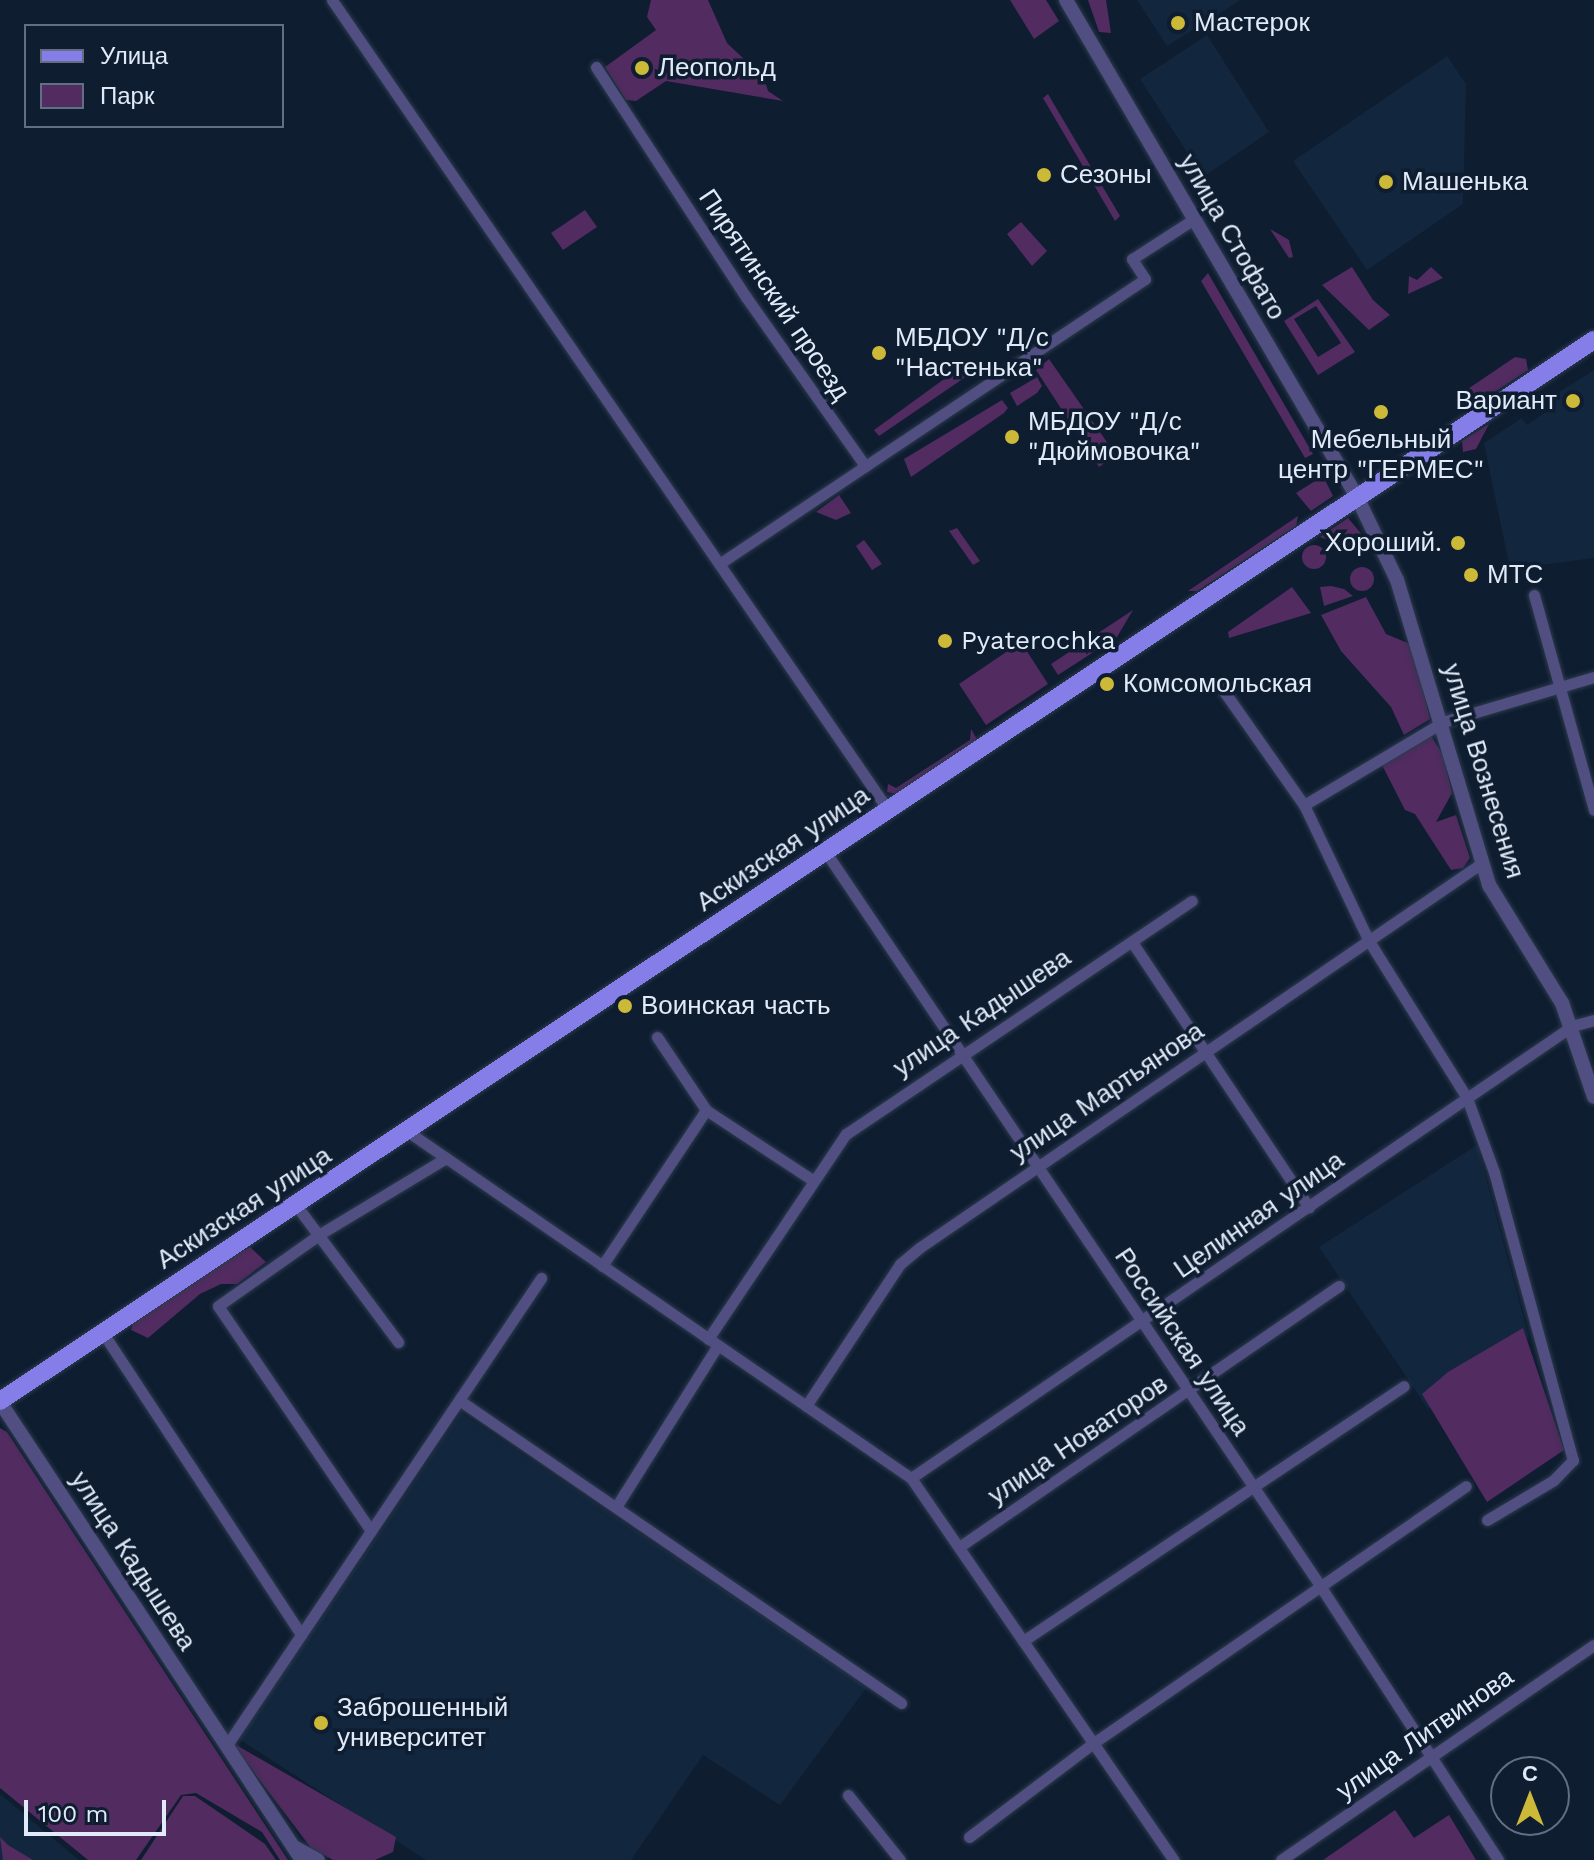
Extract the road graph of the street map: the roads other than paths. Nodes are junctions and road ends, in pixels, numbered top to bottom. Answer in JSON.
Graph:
{"nodes":[{"id":1,"x":332,"y":0,"type":"edge"},
{"id":2,"x":1066,"y":0,"type":"edge"},
{"id":3,"x":596,"y":67,"type":"dead end"},
{"id":4,"x":1194,"y":219,"type":"junction"},
{"id":5,"x":1594,"y":340,"type":"edge"},
{"id":6,"x":865,"y":466,"type":"junction"},
{"id":7,"x":1357,"y":497,"type":"junction"},
{"id":8,"x":722,"y":562,"type":"junction"},
{"id":9,"x":1534,"y":595,"type":"dead end"},
{"id":10,"x":1594,"y":677,"type":"edge"},
{"id":11,"x":1560,"y":686,"type":"junction"},
{"id":12,"x":1221,"y":687,"type":"dead end"},
{"id":13,"x":1443,"y":722,"type":"junction"},
{"id":14,"x":1304,"y":805,"type":"junction"},
{"id":15,"x":888,"y":810,"type":"junction"},
{"id":16,"x":1594,"y":810,"type":"edge"},
{"id":17,"x":825,"y":851,"type":"junction"},
{"id":18,"x":1482,"y":863,"type":"junction"},
{"id":19,"x":1192,"y":901,"type":"dead end"},
{"id":20,"x":1369,"y":941,"type":"junction"},
{"id":21,"x":1132,"y":942,"type":"junction"},
{"id":22,"x":1594,"y":1020,"type":"edge"},
{"id":23,"x":1572,"y":1026,"type":"junction"},
{"id":24,"x":657,"y":1037,"type":"dead end"},
{"id":25,"x":1205,"y":1052,"type":"junction"},
{"id":26,"x":962,"y":1058,"type":"junction"},
{"id":27,"x":1594,"y":1097,"type":"edge"},
{"id":28,"x":1467,"y":1098,"type":"junction"},
{"id":29,"x":706,"y":1110,"type":"junction"},
{"id":30,"x":407,"y":1131,"type":"junction"},
{"id":31,"x":446,"y":1158,"type":"junction"},
{"id":32,"x":1037,"y":1167,"type":"junction"},
{"id":33,"x":814,"y":1181,"type":"junction"},
{"id":34,"x":296,"y":1205,"type":"junction"},
{"id":35,"x":1309,"y":1207,"type":"junction"},
{"id":36,"x":320,"y":1234,"type":"junction"},
{"id":37,"x":602,"y":1266,"type":"junction"},
{"id":38,"x":541,"y":1278,"type":"dead end"},
{"id":39,"x":1339,"y":1286,"type":"dead end"},
{"id":40,"x":1143,"y":1321,"type":"junction"},
{"id":41,"x":103,"y":1333,"type":"junction"},
{"id":42,"x":398,"y":1342,"type":"dead end"},
{"id":43,"x":713,"y":1342,"type":"junction"},
{"id":44,"x":1404,"y":1386,"type":"dead end"},
{"id":45,"x":1189,"y":1391,"type":"junction"},
{"id":46,"x":459,"y":1400,"type":"junction"},
{"id":47,"x":0,"y":1401,"type":"edge"},
{"id":48,"x":806,"y":1406,"type":"junction"},
{"id":49,"x":911,"y":1478,"type":"junction"},
{"id":50,"x":1466,"y":1486,"type":"dead end"},
{"id":51,"x":1254,"y":1488,"type":"junction"},
{"id":52,"x":616,"y":1507,"type":"junction"},
{"id":53,"x":1487,"y":1520,"type":"dead end"},
{"id":54,"x":371,"y":1531,"type":"junction"},
{"id":55,"x":959,"y":1547,"type":"junction"},
{"id":56,"x":1319,"y":1584,"type":"junction"},
{"id":57,"x":301,"y":1635,"type":"junction"},
{"id":58,"x":1023,"y":1641,"type":"junction"},
{"id":59,"x":1594,"y":1645,"type":"edge"},
{"id":60,"x":901,"y":1703,"type":"dead end"},
{"id":61,"x":1092,"y":1744,"type":"junction"},
{"id":62,"x":227,"y":1745,"type":"junction"},
{"id":63,"x":1430,"y":1755,"type":"junction"},
{"id":64,"x":848,"y":1795,"type":"dead end"},
{"id":65,"x":969,"y":1837,"type":"dead end"},
{"id":66,"x":292,"y":1845,"type":"junction"},
{"id":67,"x":302,"y":1860,"type":"edge"},
{"id":68,"x":318,"y":1860,"type":"edge"},
{"id":69,"x":900,"y":1860,"type":"edge"},
{"id":70,"x":1174,"y":1860,"type":"edge"},
{"id":71,"x":1281,"y":1860,"type":"edge"},
{"id":72,"x":1498,"y":1860,"type":"edge"}],
"edges":[{"from":1,"to":8,"type":"street"},
{"from":2,"to":4,"type":"street","name":"улица Стофато"},
{"from":3,"to":6,"type":"street","name":"Пирятинский проезд"},
{"from":4,"to":6,"type":"street"},
{"from":4,"to":7,"type":"street","name":"улица Стофато"},
{"from":5,"to":7,"type":"main road","name":"Аскизская улица"},
{"from":6,"to":8,"type":"street"},
{"from":7,"to":13,"type":"street","name":"улица Вознесения"},
{"from":7,"to":15,"type":"main road","name":"Аскизская улица"},
{"from":8,"to":15,"type":"street"},
{"from":9,"to":11,"type":"street"},
{"from":10,"to":11,"type":"street"},
{"from":11,"to":13,"type":"street"},
{"from":11,"to":16,"type":"street"},
{"from":12,"to":14,"type":"street"},
{"from":13,"to":14,"type":"street"},
{"from":13,"to":18,"type":"street","name":"улица Вознесения"},
{"from":14,"to":20,"type":"street"},
{"from":15,"to":17,"type":"main road","name":"Аскизская улица"},
{"from":17,"to":26,"type":"street","name":"Российская улица"},
{"from":17,"to":30,"type":"main road","name":"Аскизская улица"},
{"from":18,"to":20,"type":"street","name":"улица Мартьянова"},
{"from":18,"to":23,"type":"street","name":"улица Вознесения"},
{"from":19,"to":21,"type":"street","name":"улица Кадышева"},
{"from":20,"to":25,"type":"street","name":"улица Мартьянова"},
{"from":20,"to":28,"type":"street"},
{"from":21,"to":25,"type":"street"},
{"from":21,"to":26,"type":"street","name":"улица Кадышева"},
{"from":22,"to":23,"type":"street","name":"Целинная улица"},
{"from":23,"to":27,"type":"street","name":"улица Вознесения"},
{"from":23,"to":28,"type":"street","name":"Целинная улица"},
{"from":24,"to":29,"type":"street"},
{"from":25,"to":32,"type":"street","name":"улица Мартьянова"},
{"from":25,"to":35,"type":"street"},
{"from":26,"to":32,"type":"street","name":"Российская улица"},
{"from":26,"to":33,"type":"street","name":"улица Кадышева"},
{"from":28,"to":35,"type":"street","name":"Целинная улица"},
{"from":28,"to":53,"type":"street"},
{"from":29,"to":33,"type":"street"},
{"from":29,"to":37,"type":"street"},
{"from":30,"to":31,"type":"street"},
{"from":30,"to":34,"type":"main road","name":"Аскизская улица"},
{"from":31,"to":36,"type":"street"},
{"from":31,"to":37,"type":"street"},
{"from":32,"to":40,"type":"street","name":"Российская улица"},
{"from":32,"to":48,"type":"street","name":"улица Мартьянова"},
{"from":33,"to":43,"type":"street","name":"улица Кадышева"},
{"from":34,"to":36,"type":"street"},
{"from":34,"to":41,"type":"main road","name":"Аскизская улица"},
{"from":35,"to":40,"type":"street","name":"Целинная улица"},
{"from":36,"to":42,"type":"street"},
{"from":36,"to":54,"type":"street"},
{"from":37,"to":43,"type":"street"},
{"from":38,"to":46,"type":"street"},
{"from":39,"to":45,"type":"street","name":"улица Новаторов"},
{"from":40,"to":45,"type":"street","name":"Российская улица"},
{"from":40,"to":49,"type":"street","name":"Целинная улица"},
{"from":41,"to":47,"type":"main road","name":"Аскизская улица"},
{"from":41,"to":57,"type":"street"},
{"from":43,"to":48,"type":"street"},
{"from":43,"to":52,"type":"street"},
{"from":44,"to":51,"type":"street"},
{"from":45,"to":51,"type":"street","name":"Российская улица"},
{"from":45,"to":55,"type":"street","name":"улица Новаторов"},
{"from":46,"to":52,"type":"street"},
{"from":46,"to":54,"type":"street"},
{"from":47,"to":62,"type":"street","name":"улица Кадышева"},
{"from":48,"to":49,"type":"street"},
{"from":49,"to":55,"type":"street"},
{"from":50,"to":56,"type":"street"},
{"from":51,"to":56,"type":"street","name":"Российская улица"},
{"from":51,"to":58,"type":"street"},
{"from":52,"to":60,"type":"street"},
{"from":54,"to":57,"type":"street"},
{"from":55,"to":58,"type":"street"},
{"from":56,"to":61,"type":"street"},
{"from":56,"to":63,"type":"street","name":"Российская улица"},
{"from":57,"to":62,"type":"street"},
{"from":58,"to":61,"type":"street"},
{"from":59,"to":63,"type":"street","name":"улица Литвинова"},
{"from":61,"to":65,"type":"street"},
{"from":61,"to":70,"type":"street"},
{"from":62,"to":66,"type":"street","name":"улица Кадышева"},
{"from":63,"to":71,"type":"street","name":"улица Литвинова"},
{"from":63,"to":72,"type":"street","name":"Российская улица"},
{"from":64,"to":69,"type":"street"},
{"from":66,"to":67,"type":"street","name":"улица Кадышева"},
{"from":66,"to":68,"type":"street"}]}
